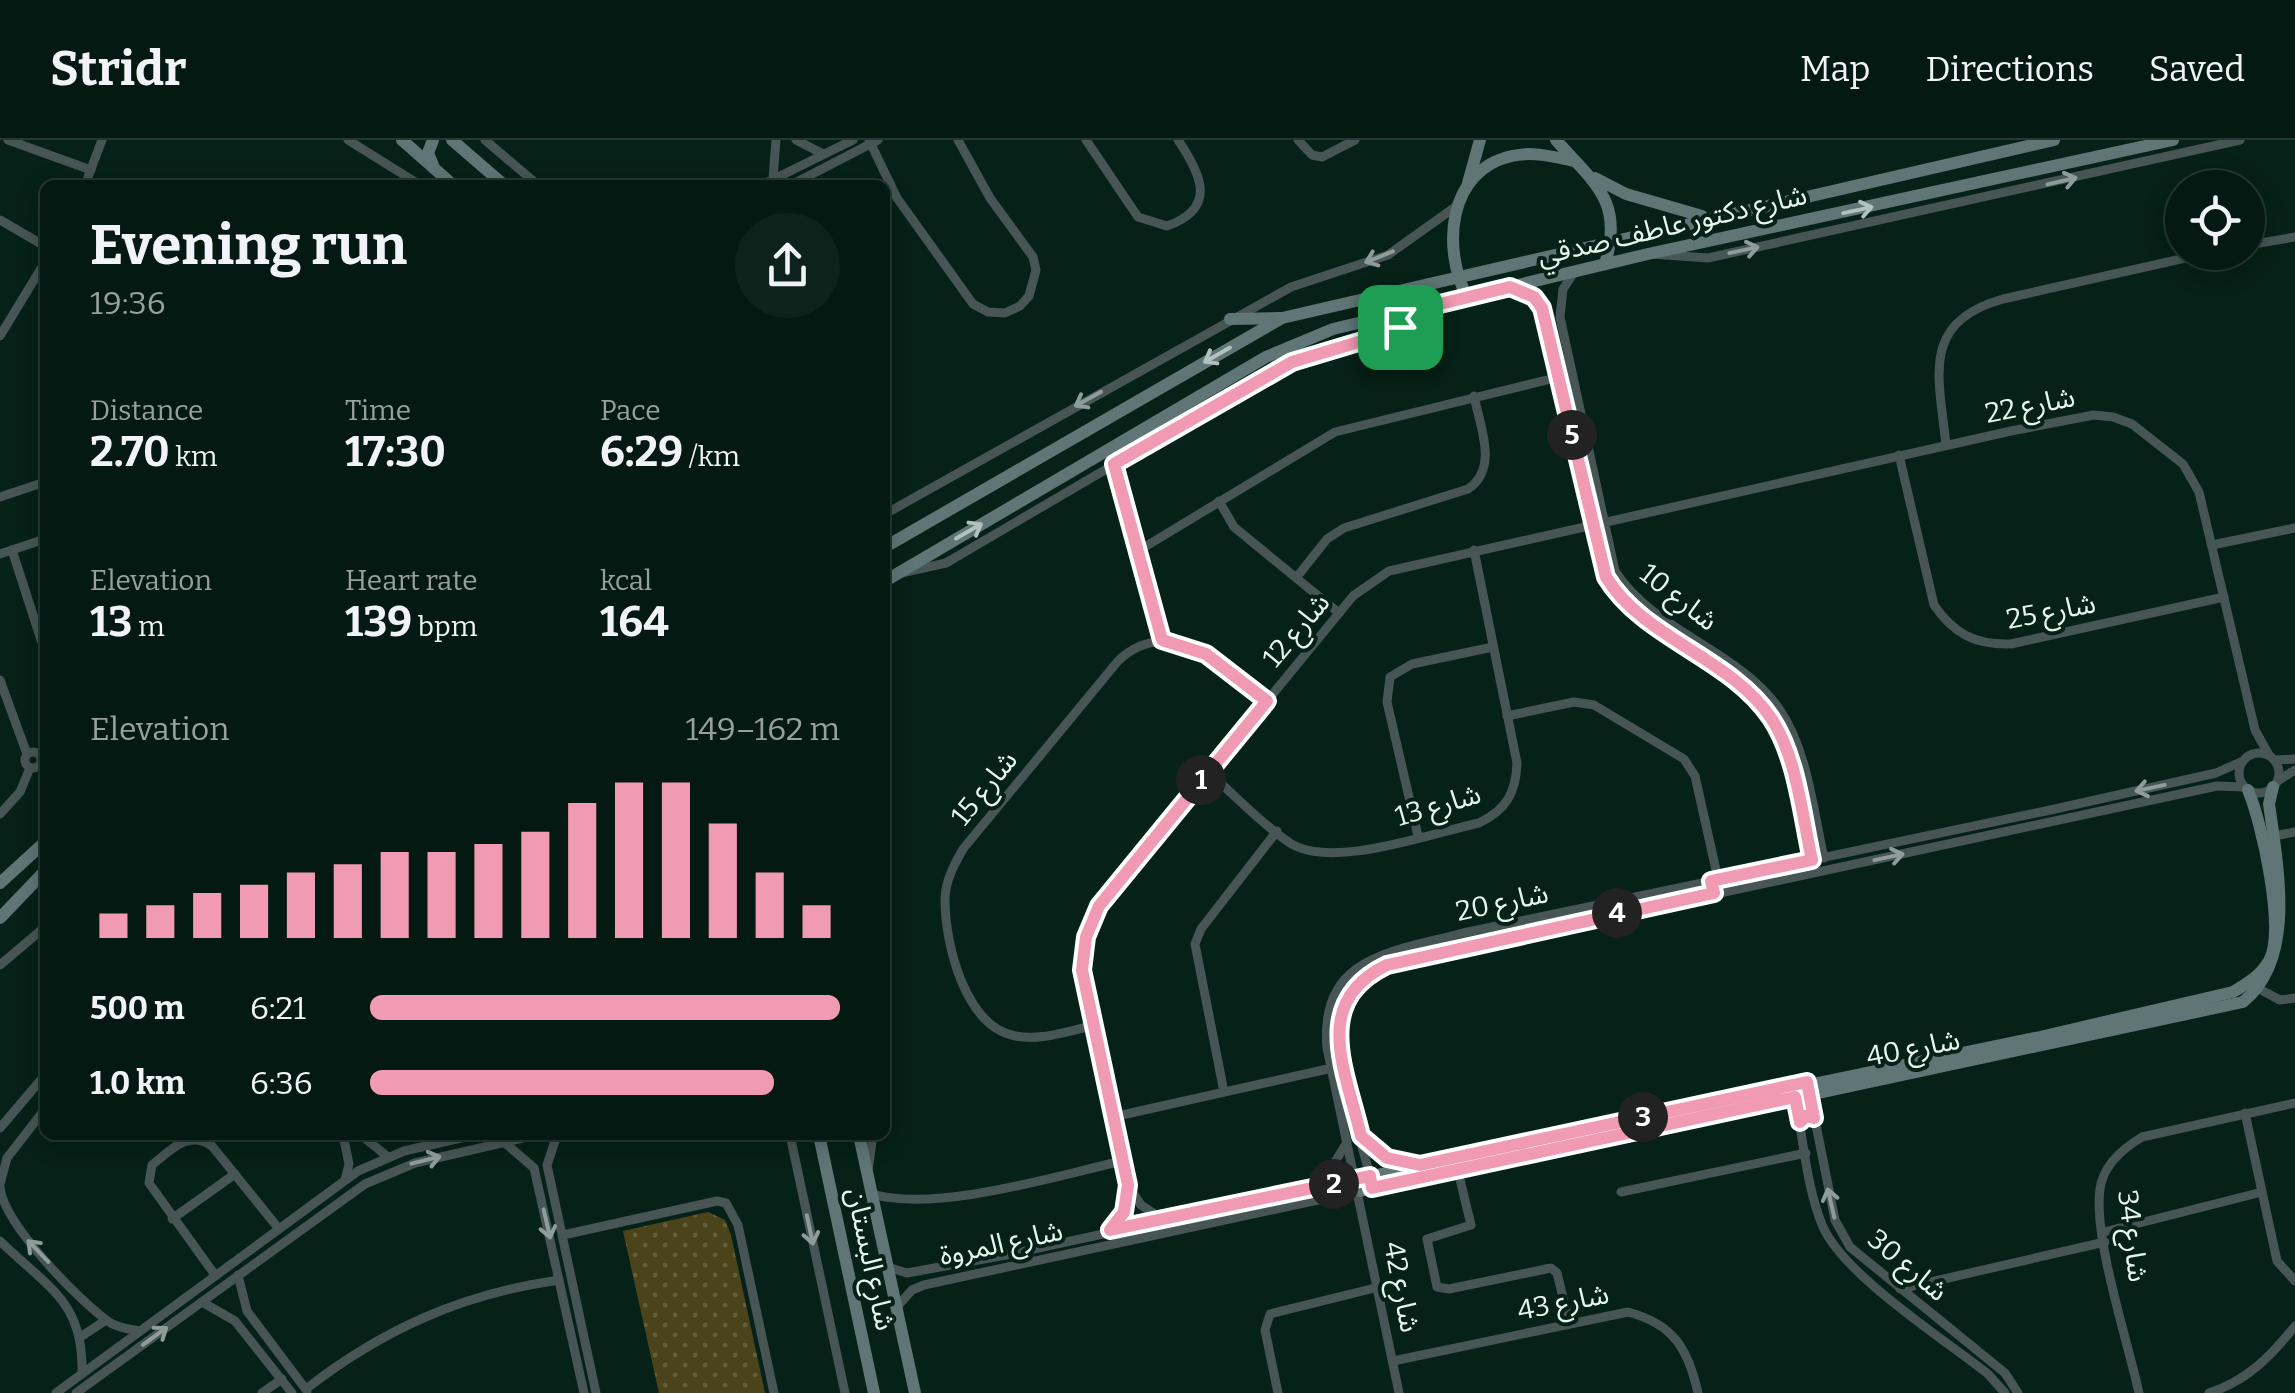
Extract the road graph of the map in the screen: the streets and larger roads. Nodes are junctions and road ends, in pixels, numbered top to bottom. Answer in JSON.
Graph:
{"nodes":[{"id":1,"x":8,"y":140,"type":"edge"},
{"id":2,"x":102,"y":140,"type":"edge"},
{"id":3,"x":348,"y":140,"type":"edge"},
{"id":4,"x":402,"y":140,"type":"edge"},
{"id":5,"x":433,"y":140,"type":"edge"},
{"id":6,"x":452,"y":140,"type":"edge"},
{"id":7,"x":485,"y":140,"type":"edge"},
{"id":8,"x":776,"y":140,"type":"edge"},
{"id":9,"x":796,"y":140,"type":"edge"},
{"id":10,"x":853,"y":140,"type":"edge"},
{"id":11,"x":958,"y":140,"type":"edge"},
{"id":12,"x":1086,"y":140,"type":"edge"},
{"id":13,"x":1178,"y":140,"type":"edge"},
{"id":14,"x":1298,"y":140,"type":"edge"},
{"id":15,"x":1355,"y":140,"type":"edge"},
{"id":16,"x":1480,"y":140,"type":"edge"},
{"id":17,"x":1556,"y":140,"type":"edge"},
{"id":18,"x":2054,"y":140,"type":"edge"},
{"id":19,"x":2173,"y":140,"type":"edge"},
{"id":20,"x":2240,"y":140,"type":"edge"},
{"id":21,"x":873,"y":141,"type":"edge"},
{"id":22,"x":823,"y":154,"type":"junction"},
{"id":23,"x":1574,"y":161,"type":"junction"},
{"id":24,"x":434,"y":168,"type":"junction"},
{"id":25,"x":92,"y":170,"type":"junction"},
{"id":26,"x":1587,"y":174,"type":"junction"},
{"id":27,"x":772,"y":179,"type":"joint"},
{"id":28,"x":87,"y":180,"type":"edge"},
{"id":29,"x":412,"y":180,"type":"edge"},
{"id":30,"x":447,"y":180,"type":"edge"},
{"id":31,"x":498,"y":180,"type":"edge"},
{"id":32,"x":532,"y":180,"type":"edge"},
{"id":33,"x":800,"y":180,"type":"edge"},
{"id":34,"x":889,"y":180,"type":"edge"},
{"id":35,"x":2028,"y":181,"type":"junction"},
{"id":36,"x":890,"y":183,"type":"edge"},
{"id":37,"x":1468,"y":185,"type":"junction"},
{"id":38,"x":1460,"y":204,"type":"junction"},
{"id":39,"x":1710,"y":218,"type":"junction"},
{"id":40,"x":0,"y":220,"type":"edge"},
{"id":41,"x":2295,"y":237,"type":"edge"},
{"id":42,"x":1612,"y":239,"type":"junction"},
{"id":43,"x":2265,"y":241,"type":"edge"},
{"id":44,"x":40,"y":243,"type":"edge"},
{"id":45,"x":2165,"y":263,"type":"edge"},
{"id":46,"x":1605,"y":264,"type":"junction"},
{"id":47,"x":40,"y":270,"type":"edge"},
{"id":48,"x":1576,"y":272,"type":"junction"},
{"id":49,"x":1455,"y":275,"type":"junction"},
{"id":50,"x":1510,"y":287,"type":"junction"},
{"id":51,"x":1467,"y":298,"type":"junction"},
{"id":52,"x":1411,"y":311,"type":"junction"},
{"id":53,"x":1282,"y":318,"type":"junction"},
{"id":54,"x":1230,"y":319,"type":"junction"},
{"id":55,"x":0,"y":336,"type":"edge"},
{"id":56,"x":1558,"y":377,"type":"junction"},
{"id":57,"x":1474,"y":396,"type":"junction"},
{"id":58,"x":1946,"y":445,"type":"junction"},
{"id":59,"x":1899,"y":455,"type":"junction"},
{"id":60,"x":1114,"y":464,"type":"junction"},
{"id":61,"x":40,"y":484,"type":"edge"},
{"id":62,"x":0,"y":497,"type":"edge"},
{"id":63,"x":1218,"y":501,"type":"junction"},
{"id":64,"x":890,"y":511,"type":"edge"},
{"id":65,"x":1597,"y":525,"type":"junction"},
{"id":66,"x":2295,"y":528,"type":"edge"},
{"id":67,"x":40,"y":542,"type":"edge"},
{"id":68,"x":890,"y":544,"type":"edge"},
{"id":69,"x":2212,"y":545,"type":"junction"},
{"id":70,"x":12,"y":550,"type":"junction"},
{"id":71,"x":1474,"y":550,"type":"junction"},
{"id":72,"x":1138,"y":551,"type":"junction"},
{"id":73,"x":0,"y":554,"type":"edge"},
{"id":74,"x":899,"y":573,"type":"junction"},
{"id":75,"x":890,"y":578,"type":"edge"},
{"id":76,"x":1296,"y":578,"type":"junction"},
{"id":77,"x":2224,"y":597,"type":"junction"},
{"id":78,"x":1339,"y":614,"type":"junction"},
{"id":79,"x":40,"y":637,"type":"edge"},
{"id":80,"x":1162,"y":640,"type":"junction"},
{"id":81,"x":1493,"y":646,"type":"junction"},
{"id":82,"x":0,"y":681,"type":"edge"},
{"id":83,"x":1267,"y":701,"type":"junction"},
{"id":84,"x":1507,"y":716,"type":"junction"},
{"id":85,"x":2255,"y":730,"type":"junction"},
{"id":86,"x":40,"y":753,"type":"edge"},
{"id":87,"x":27,"y":754,"type":"junction"},
{"id":88,"x":2271,"y":758,"type":"junction"},
{"id":89,"x":2295,"y":758,"type":"edge"},
{"id":90,"x":2244,"y":759,"type":"junction"},
{"id":91,"x":40,"y":764,"type":"edge"},
{"id":92,"x":30,"y":768,"type":"junction"},
{"id":93,"x":2295,"y":770,"type":"edge"},
{"id":94,"x":1208,"y":772,"type":"junction"},
{"id":95,"x":2275,"y":784,"type":"junction"},
{"id":96,"x":2246,"y":788,"type":"junction"},
{"id":97,"x":0,"y":814,"type":"edge"},
{"id":98,"x":1276,"y":831,"type":"junction"},
{"id":99,"x":2295,"y":832,"type":"edge"},
{"id":100,"x":1418,"y":836,"type":"junction"},
{"id":101,"x":2274,"y":836,"type":"junction"},
{"id":102,"x":40,"y":846,"type":"edge"},
{"id":103,"x":1818,"y":858,"type":"junction"},
{"id":104,"x":16,"y":866,"type":"junction"},
{"id":105,"x":1821,"y":872,"type":"junction"},
{"id":106,"x":40,"y":875,"type":"edge"},
{"id":107,"x":1714,"y":880,"type":"junction"},
{"id":108,"x":32,"y":882,"type":"junction"},
{"id":109,"x":0,"y":883,"type":"edge"},
{"id":110,"x":1714,"y":893,"type":"junction"},
{"id":111,"x":0,"y":918,"type":"edge"},
{"id":112,"x":40,"y":931,"type":"edge"},
{"id":113,"x":0,"y":965,"type":"edge"},
{"id":114,"x":2264,"y":991,"type":"junction"},
{"id":115,"x":2295,"y":998,"type":"edge"},
{"id":116,"x":1092,"y":1026,"type":"junction"},
{"id":117,"x":1332,"y":1068,"type":"junction"},
{"id":118,"x":40,"y":1081,"type":"edge"},
{"id":119,"x":1801,"y":1089,"type":"junction"},
{"id":120,"x":1224,"y":1092,"type":"junction"},
{"id":121,"x":2295,"y":1103,"type":"edge"},
{"id":122,"x":2245,"y":1113,"type":"junction"},
{"id":123,"x":40,"y":1115,"type":"edge"},
{"id":124,"x":1112,"y":1117,"type":"junction"},
{"id":125,"x":1814,"y":1118,"type":"junction"},
{"id":126,"x":1800,"y":1122,"type":"junction"},
{"id":127,"x":0,"y":1128,"type":"edge"},
{"id":128,"x":1361,"y":1136,"type":"junction"},
{"id":129,"x":1348,"y":1139,"type":"junction"},
{"id":130,"x":344,"y":1140,"type":"edge"},
{"id":131,"x":355,"y":1140,"type":"edge"},
{"id":132,"x":367,"y":1140,"type":"edge"},
{"id":133,"x":452,"y":1140,"type":"edge"},
{"id":134,"x":513,"y":1140,"type":"edge"},
{"id":135,"x":555,"y":1140,"type":"edge"},
{"id":136,"x":791,"y":1140,"type":"edge"},
{"id":137,"x":820,"y":1140,"type":"edge"},
{"id":138,"x":860,"y":1140,"type":"edge"},
{"id":139,"x":872,"y":1140,"type":"edge"},
{"id":140,"x":504,"y":1142,"type":"junction"},
{"id":141,"x":346,"y":1148,"type":"junction"},
{"id":142,"x":1806,"y":1153,"type":"junction"},
{"id":143,"x":388,"y":1157,"type":"junction"},
{"id":144,"x":1122,"y":1162,"type":"junction"},
{"id":145,"x":547,"y":1165,"type":"junction"},
{"id":146,"x":1420,"y":1165,"type":"junction"},
{"id":147,"x":534,"y":1168,"type":"junction"},
{"id":148,"x":1458,"y":1171,"type":"junction"},
{"id":149,"x":867,"y":1173,"type":"junction"},
{"id":150,"x":235,"y":1174,"type":"junction"},
{"id":151,"x":345,"y":1180,"type":"junction"},
{"id":152,"x":1365,"y":1183,"type":"junction"},
{"id":153,"x":1128,"y":1185,"type":"junction"},
{"id":154,"x":0,"y":1186,"type":"edge"},
{"id":155,"x":1320,"y":1187,"type":"junction"},
{"id":156,"x":1621,"y":1192,"type":"dead end"},
{"id":157,"x":2262,"y":1192,"type":"junction"},
{"id":158,"x":872,"y":1194,"type":"junction"},
{"id":159,"x":320,"y":1198,"type":"junction"},
{"id":160,"x":329,"y":1210,"type":"junction"},
{"id":161,"x":172,"y":1219,"type":"junction"},
{"id":162,"x":1164,"y":1220,"type":"junction"},
{"id":163,"x":278,"y":1229,"type":"junction"},
{"id":164,"x":1110,"y":1230,"type":"junction"},
{"id":165,"x":564,"y":1235,"type":"junction"},
{"id":166,"x":2105,"y":1237,"type":"junction"},
{"id":167,"x":0,"y":1240,"type":"edge"},
{"id":168,"x":888,"y":1268,"type":"junction"},
{"id":169,"x":215,"y":1275,"type":"junction"},
{"id":170,"x":238,"y":1275,"type":"junction"},
{"id":171,"x":559,"y":1280,"type":"junction"},
{"id":172,"x":2295,"y":1281,"type":"edge"},
{"id":173,"x":1380,"y":1288,"type":"junction"},
{"id":174,"x":1900,"y":1290,"type":"junction"},
{"id":175,"x":202,"y":1302,"type":"junction"},
{"id":176,"x":244,"y":1307,"type":"junction"},
{"id":177,"x":896,"y":1308,"type":"junction"},
{"id":178,"x":579,"y":1316,"type":"junction"},
{"id":179,"x":231,"y":1317,"type":"junction"},
{"id":180,"x":568,"y":1318,"type":"junction"},
{"id":181,"x":106,"y":1320,"type":"junction"},
{"id":182,"x":1569,"y":1322,"type":"junction"},
{"id":183,"x":2295,"y":1326,"type":"edge"},
{"id":184,"x":140,"y":1331,"type":"junction"},
{"id":185,"x":82,"y":1336,"type":"junction"},
{"id":186,"x":1394,"y":1361,"type":"junction"},
{"id":187,"x":82,"y":1374,"type":"junction"},
{"id":188,"x":282,"y":1379,"type":"junction"},
{"id":189,"x":2241,"y":1379,"type":"junction"},
{"id":190,"x":307,"y":1391,"type":"edge"},
{"id":191,"x":56,"y":1393,"type":"edge"},
{"id":192,"x":76,"y":1393,"type":"edge"},
{"id":193,"x":262,"y":1393,"type":"edge"},
{"id":194,"x":292,"y":1393,"type":"edge"},
{"id":195,"x":584,"y":1393,"type":"edge"},
{"id":196,"x":596,"y":1393,"type":"edge"},
{"id":197,"x":774,"y":1393,"type":"edge"},
{"id":198,"x":846,"y":1393,"type":"edge"},
{"id":199,"x":874,"y":1393,"type":"edge"},
{"id":200,"x":915,"y":1393,"type":"edge"},
{"id":201,"x":1278,"y":1393,"type":"edge"},
{"id":202,"x":1399,"y":1393,"type":"edge"},
{"id":203,"x":1698,"y":1393,"type":"edge"},
{"id":204,"x":2005,"y":1393,"type":"edge"},
{"id":205,"x":2018,"y":1393,"type":"edge"},
{"id":206,"x":2139,"y":1393,"type":"edge"},
{"id":207,"x":2210,"y":1393,"type":"edge"},
{"id":208,"x":2244,"y":1393,"type":"edge"}],
"edges":[{"from":1,"to":25,"type":"street"},
{"from":2,"to":25,"type":"street"},
{"from":3,"to":29,"type":"street"},
{"from":4,"to":24,"type":"street"},
{"from":5,"to":24,"type":"street"},
{"from":6,"to":31,"type":"street"},
{"from":7,"to":32,"type":"street"},
{"from":8,"to":27,"type":"street"},
{"from":9,"to":22,"type":"street"},
{"from":10,"to":22,"type":"street"},
{"from":11,"to":36,"type":"street"},
{"from":12,"to":13,"type":"street"},
{"from":14,"to":15,"type":"street"},
{"from":16,"to":37,"type":"street"},
{"from":17,"to":23,"type":"street"},
{"from":18,"to":39,"type":"street","name":"شارع دكتور عاطف صدقي"},
{"from":19,"to":35,"type":"street","name":"شارع دكتور عاطف صدقي"},
{"from":35,"to":20,"type":"street","one_way":true},
{"from":21,"to":33,"type":"street"},
{"from":21,"to":34,"type":"street"},
{"from":22,"to":27,"type":"street"},
{"from":23,"to":26,"type":"street"},
{"from":23,"to":37,"type":"street"},
{"from":24,"to":30,"type":"street"},
{"from":25,"to":28,"type":"street"},
{"from":26,"to":39,"type":"street"},
{"from":26,"to":42,"type":"street"},
{"from":46,"to":35,"type":"street","name":"شارع دكتور عاطف صدقي","one_way":true},
{"from":37,"to":38,"type":"street"},
{"from":38,"to":49,"type":"street"},
{"from":38,"to":54,"type":"street","one_way":true},
{"from":39,"to":42,"type":"street","name":"شارع دكتور عاطف صدقي"},
{"from":40,"to":44,"type":"street"},
{"from":41,"to":43,"type":"street"},
{"from":42,"to":46,"type":"street"},
{"from":42,"to":49,"type":"street","name":"شارع دكتور عاطف صدقي"},
{"from":45,"to":58,"type":"street"},
{"from":46,"to":48,"type":"street","name":"شارع دكتور عاطف صدقي"},
{"from":47,"to":55,"type":"street"},
{"from":48,"to":50,"type":"street","name":"شارع دكتور عاطف صدقي"},
{"from":48,"to":65,"type":"street","name":"شارع 10"},
{"from":49,"to":51,"type":"street"},
{"from":49,"to":53,"type":"street","name":"شارع دكتور عاطف صدقي"},
{"from":50,"to":51,"type":"street","name":"شارع دكتور عاطف صدقي"},
{"from":50,"to":56,"type":"street","name":"شارع 10"},
{"from":51,"to":52,"type":"street","name":"شارع دكتور عاطف صدقي"},
{"from":52,"to":60,"type":"street"},
{"from":74,"to":52,"type":"street","name":"شارع دكتور عاطف صدقي","one_way":true},
{"from":53,"to":54,"type":"street"},
{"from":53,"to":68,"type":"street","name":"شارع دكتور عاطف صدقي","one_way":true},
{"from":54,"to":64,"type":"street","one_way":true},
{"from":56,"to":57,"type":"street"},
{"from":56,"to":65,"type":"street","name":"شارع 10"},
{"from":57,"to":63,"type":"street"},
{"from":57,"to":76,"type":"street"},
{"from":58,"to":59,"type":"street","name":"شارع 22"},
{"from":58,"to":69,"type":"street","name":"شارع 22"},
{"from":59,"to":65,"type":"street","name":"شارع 22"},
{"from":59,"to":77,"type":"street","name":"شارع 25"},
{"from":60,"to":72,"type":"street"},
{"from":60,"to":74,"type":"street"},
{"from":61,"to":62,"type":"street"},
{"from":63,"to":72,"type":"street"},
{"from":63,"to":76,"type":"street"},
{"from":65,"to":71,"type":"street","name":"شارع 12"},
{"from":65,"to":103,"type":"street","name":"شارع 10"},
{"from":66,"to":69,"type":"street"},
{"from":67,"to":70,"type":"street"},
{"from":69,"to":77,"type":"street","name":"شارع 22"},
{"from":70,"to":73,"type":"street"},
{"from":70,"to":79,"type":"street"},
{"from":71,"to":78,"type":"street","name":"شارع 12"},
{"from":71,"to":81,"type":"street","name":"شارع 13"},
{"from":72,"to":80,"type":"street"},
{"from":74,"to":75,"type":"street","name":"شارع دكتور عاطف صدقي"},
{"from":76,"to":78,"type":"street"},
{"from":77,"to":85,"type":"street","name":"شارع 22"},
{"from":78,"to":83,"type":"street","name":"شارع 12"},
{"from":80,"to":83,"type":"street"},
{"from":80,"to":116,"type":"street","name":"شارع 15"},
{"from":81,"to":84,"type":"street","name":"شارع 13"},
{"from":81,"to":100,"type":"street"},
{"from":82,"to":87,"type":"street"},
{"from":83,"to":94,"type":"street","name":"شارع 12"},
{"from":84,"to":100,"type":"street","name":"شارع 13"},
{"from":84,"to":107,"type":"street"},
{"from":85,"to":88,"type":"street","name":"شارع 22"},
{"from":85,"to":90,"type":"street"},
{"from":86,"to":87,"type":"street"},
{"from":87,"to":92,"type":"street"},
{"from":88,"to":89,"type":"street"},
{"from":88,"to":90,"type":"street"},
{"from":88,"to":95,"type":"street"},
{"from":90,"to":96,"type":"street"},
{"from":90,"to":103,"type":"street","name":"شارع 20","one_way":true},
{"from":91,"to":92,"type":"street"},
{"from":92,"to":97,"type":"street"},
{"from":93,"to":95,"type":"street"},
{"from":94,"to":98,"type":"street","name":"شارع 13"},
{"from":94,"to":116,"type":"street","name":"شارع 12"},
{"from":95,"to":96,"type":"street"},
{"from":95,"to":101,"type":"street"},
{"from":105,"to":96,"type":"street","name":"شارع 20","one_way":true},
{"from":96,"to":119,"type":"street","name":"شارع 40"},
{"from":98,"to":100,"type":"street","name":"شارع 13"},
{"from":98,"to":120,"type":"street"},
{"from":99,"to":101,"type":"street"},
{"from":101,"to":114,"type":"street"},
{"from":102,"to":104,"type":"street"},
{"from":103,"to":105,"type":"street","name":"شارع 10"},
{"from":103,"to":107,"type":"street","name":"شارع 20"},
{"from":104,"to":108,"type":"street"},
{"from":104,"to":109,"type":"street"},
{"from":105,"to":110,"type":"street","name":"شارع 20"},
{"from":106,"to":108,"type":"street"},
{"from":107,"to":110,"type":"street"},
{"from":107,"to":117,"type":"street","name":"شارع 20"},
{"from":108,"to":111,"type":"street"},
{"from":110,"to":128,"type":"street","name":"شارع 20"},
{"from":112,"to":113,"type":"street"},
{"from":114,"to":115,"type":"street"},
{"from":114,"to":119,"type":"street","name":"شارع 40"},
{"from":116,"to":124,"type":"street","name":"شارع 12"},
{"from":117,"to":120,"type":"street"},
{"from":117,"to":129,"type":"street","name":"شارع 20"},
{"from":118,"to":127,"type":"street"},
{"from":119,"to":125,"type":"street","name":"شارع 30"},
{"from":119,"to":126,"type":"street","name":"شارع 30"},
{"from":119,"to":146,"type":"street","name":"شارع 40"},
{"from":119,"to":148,"type":"street","name":"شارع 40"},
{"from":120,"to":124,"type":"street"},
{"from":121,"to":122,"type":"street","name":"شارع 34"},
{"from":122,"to":157,"type":"street"},
{"from":122,"to":166,"type":"street","name":"شارع 34"},
{"from":123,"to":154,"type":"street"},
{"from":124,"to":144,"type":"street","name":"شارع 12"},
{"from":125,"to":126,"type":"street"},
{"from":174,"to":125,"type":"street","name":"شارع 30","one_way":true},
{"from":126,"to":142,"type":"street","name":"شارع 30"},
{"from":128,"to":146,"type":"street"},
{"from":128,"to":152,"type":"street","name":"شارع 20"},
{"from":129,"to":152,"type":"street","name":"شارع 20"},
{"from":129,"to":155,"type":"street"},
{"from":130,"to":141,"type":"street"},
{"from":131,"to":141,"type":"street"},
{"from":132,"to":143,"type":"street"},
{"from":133,"to":143,"type":"street"},
{"from":134,"to":140,"type":"street"},
{"from":135,"to":145,"type":"street"},
{"from":136,"to":198,"type":"street","one_way":true},
{"from":137,"to":199,"type":"street","name":"شارع البستان"},
{"from":138,"to":149,"type":"street","name":"شارع البستان"},
{"from":139,"to":149,"type":"street"},
{"from":140,"to":147,"type":"street"},
{"from":160,"to":140,"type":"street","one_way":true},
{"from":141,"to":151,"type":"street"},
{"from":142,"to":156,"type":"street"},
{"from":142,"to":204,"type":"street","name":"شارع 30"},
{"from":143,"to":151,"type":"street"},
{"from":144,"to":153,"type":"street","name":"شارع 12"},
{"from":144,"to":158,"type":"street"},
{"from":145,"to":147,"type":"street"},
{"from":145,"to":165,"type":"street"},
{"from":146,"to":152,"type":"street","name":"شارع 40"},
{"from":147,"to":171,"type":"street","one_way":true},
{"from":148,"to":152,"type":"street","name":"شارع 40"},
{"from":148,"to":182,"type":"street"},
{"from":149,"to":158,"type":"street","name":"شارع البستان"},
{"from":150,"to":161,"type":"street"},
{"from":150,"to":161,"type":"street"},
{"from":150,"to":163,"type":"street"},
{"from":151,"to":159,"type":"street"},
{"from":152,"to":155,"type":"street","name":"شارع المروة"},
{"from":152,"to":173,"type":"street","name":"شارع 42"},
{"from":152,"to":177,"type":"street","name":"شارع المروة"},
{"from":153,"to":162,"type":"street"},
{"from":153,"to":164,"type":"street"},
{"from":181,"to":154,"type":"street","one_way":true},
{"from":155,"to":162,"type":"street","name":"شارع المروة"},
{"from":157,"to":166,"type":"street"},
{"from":157,"to":172,"type":"street"},
{"from":158,"to":168,"type":"street","name":"شارع البستان"},
{"from":159,"to":160,"type":"street"},
{"from":159,"to":163,"type":"street"},
{"from":160,"to":170,"type":"street"},
{"from":161,"to":169,"type":"street"},
{"from":162,"to":164,"type":"street","name":"شارع المروة"},
{"from":163,"to":169,"type":"street"},
{"from":164,"to":168,"type":"street","name":"شارع المروة"},
{"from":165,"to":178,"type":"street"},
{"from":165,"to":197,"type":"street"},
{"from":166,"to":174,"type":"street"},
{"from":166,"to":206,"type":"street","name":"شارع 34"},
{"from":167,"to":185,"type":"street"},
{"from":168,"to":177,"type":"street","name":"شارع البستان"},
{"from":169,"to":184,"type":"street"},
{"from":170,"to":175,"type":"street"},
{"from":170,"to":176,"type":"street"},
{"from":171,"to":180,"type":"street"},
{"from":171,"to":190,"type":"street"},
{"from":173,"to":186,"type":"street","name":"شارع 42"},
{"from":173,"to":201,"type":"street"},
{"from":174,"to":205,"type":"street","name":"شارع 30"},
{"from":175,"to":179,"type":"street"},
{"from":192,"to":175,"type":"street","one_way":true},
{"from":176,"to":179,"type":"street"},
{"from":176,"to":190,"type":"street"},
{"from":177,"to":200,"type":"street","name":"شارع البستان"},
{"from":178,"to":180,"type":"street"},
{"from":178,"to":196,"type":"street"},
{"from":179,"to":188,"type":"street"},
{"from":180,"to":195,"type":"street"},
{"from":181,"to":184,"type":"street"},
{"from":181,"to":185,"type":"street"},
{"from":182,"to":186,"type":"street","name":"شارع 43"},
{"from":182,"to":203,"type":"street","name":"شارع 43"},
{"from":183,"to":189,"type":"street"},
{"from":184,"to":187,"type":"street"},
{"from":185,"to":187,"type":"street"},
{"from":186,"to":202,"type":"street","name":"شارع 42"},
{"from":187,"to":191,"type":"street"},
{"from":188,"to":193,"type":"street"},
{"from":188,"to":194,"type":"street"},
{"from":189,"to":207,"type":"street"},
{"from":189,"to":208,"type":"street"}]}
